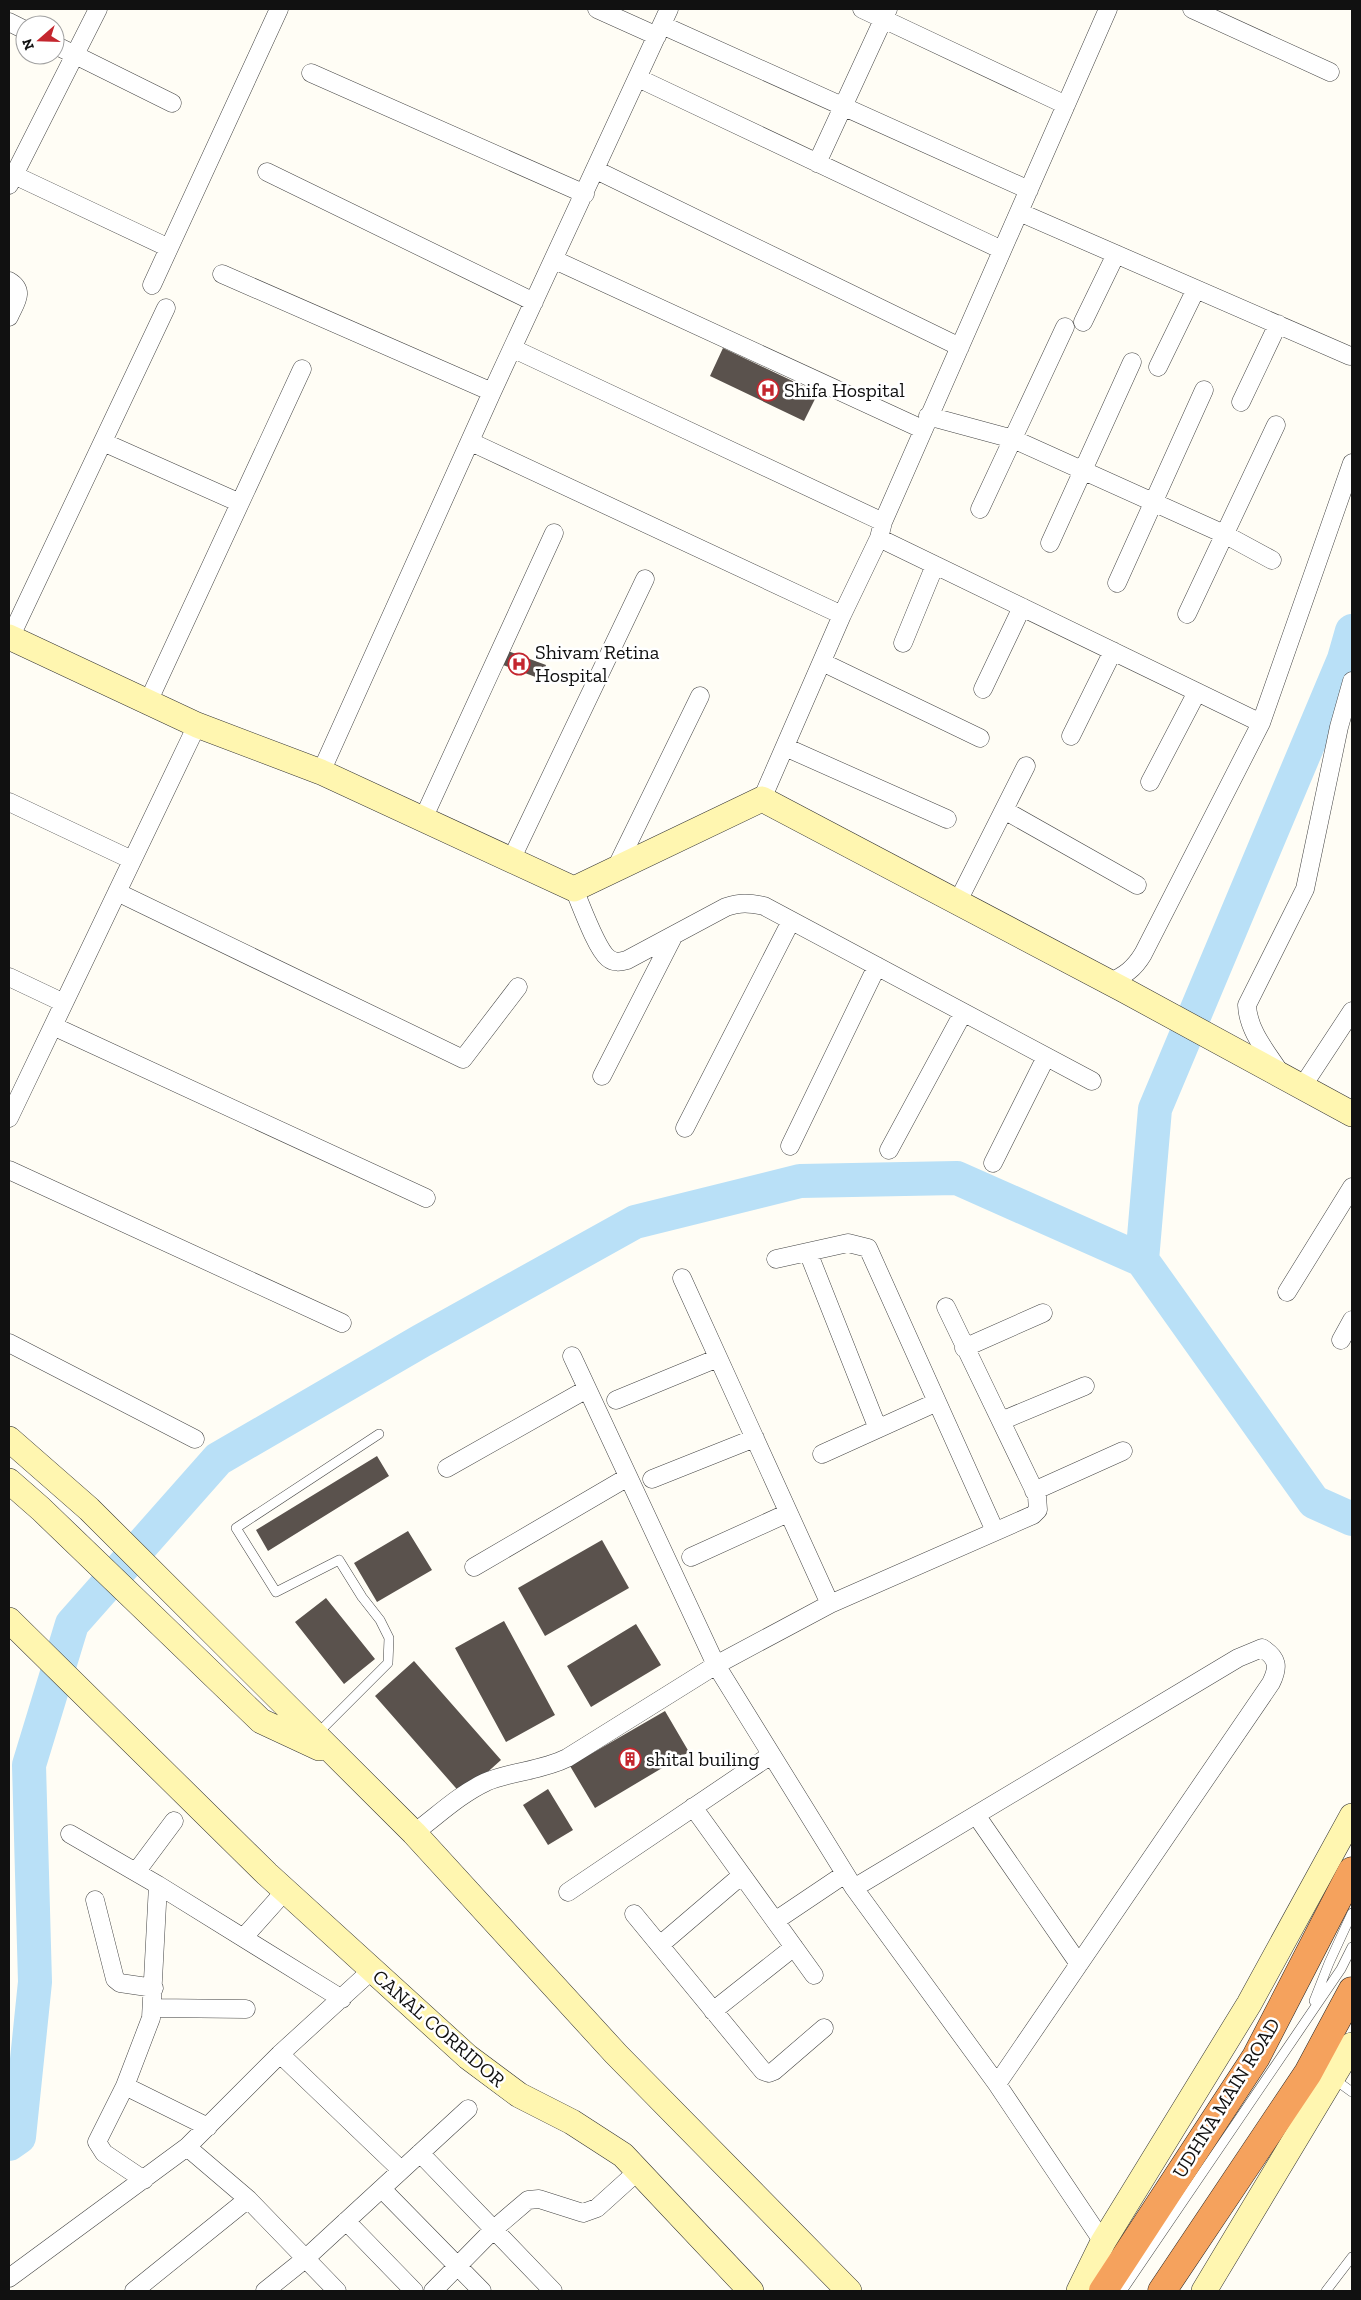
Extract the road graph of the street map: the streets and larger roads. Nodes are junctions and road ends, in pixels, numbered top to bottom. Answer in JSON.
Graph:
{"nodes":[{"id":1,"x":98,"y":9,"type":"edge"},
{"id":2,"x":279,"y":9,"type":"edge"},
{"id":3,"x":597,"y":9,"type":"edge"},
{"id":4,"x":670,"y":9,"type":"edge"},
{"id":5,"x":862,"y":9,"type":"edge"},
{"id":6,"x":1192,"y":9,"type":"edge"},
{"id":7,"x":1104,"y":10,"type":"edge"},
{"id":8,"x":886,"y":14,"type":"edge"},
{"id":9,"x":659,"y":31,"type":"junction"},
{"id":10,"x":65,"y":50,"type":"edge"},
{"id":11,"x":75,"y":55,"type":"junction"},
{"id":12,"x":1330,"y":72,"type":"dead end"},
{"id":13,"x":312,"y":73,"type":"dead end"},
{"id":14,"x":638,"y":78,"type":"junction"},
{"id":15,"x":172,"y":103,"type":"dead end"},
{"id":16,"x":1066,"y":105,"type":"junction"},
{"id":17,"x":844,"y":106,"type":"junction"},
{"id":18,"x":817,"y":163,"type":"junction"},
{"id":19,"x":596,"y":170,"type":"junction"},
{"id":20,"x":267,"y":172,"type":"dead end"},
{"id":21,"x":12,"y":180,"type":"edge"},
{"id":22,"x":1029,"y":190,"type":"junction"},
{"id":23,"x":585,"y":194,"type":"junction"},
{"id":24,"x":1019,"y":212,"type":"junction"},
{"id":25,"x":170,"y":248,"type":"junction"},
{"id":26,"x":1002,"y":250,"type":"junction"},
{"id":27,"x":1116,"y":254,"type":"junction"},
{"id":28,"x":555,"y":260,"type":"junction"},
{"id":29,"x":222,"y":274,"type":"dead end"},
{"id":30,"x":9,"y":281,"type":"edge"},
{"id":31,"x":152,"y":285,"type":"dead end"},
{"id":32,"x":1196,"y":289,"type":"junction"},
{"id":33,"x":534,"y":302,"type":"junction"},
{"id":34,"x":166,"y":308,"type":"dead end"},
{"id":35,"x":9,"y":317,"type":"edge"},
{"id":36,"x":1083,"y":322,"type":"dead end"},
{"id":37,"x":1278,"y":324,"type":"junction"},
{"id":38,"x":1065,"y":327,"type":"dead end"},
{"id":39,"x":960,"y":347,"type":"junction"},
{"id":40,"x":514,"y":349,"type":"junction"},
{"id":41,"x":1350,"y":356,"type":"dead end"},
{"id":42,"x":1132,"y":362,"type":"dead end"},
{"id":43,"x":1158,"y":367,"type":"dead end"},
{"id":44,"x":302,"y":369,"type":"dead end"},
{"id":45,"x":1204,"y":390,"type":"dead end"},
{"id":46,"x":492,"y":392,"type":"junction"},
{"id":47,"x":1241,"y":402,"type":"dead end"},
{"id":48,"x":925,"y":423,"type":"junction"},
{"id":49,"x":1276,"y":424,"type":"dead end"},
{"id":50,"x":1013,"y":439,"type":"junction"},
{"id":51,"x":103,"y":442,"type":"junction"},
{"id":52,"x":471,"y":442,"type":"junction"},
{"id":53,"x":1352,"y":463,"type":"edge"},
{"id":54,"x":1083,"y":470,"type":"junction"},
{"id":55,"x":1153,"y":502,"type":"junction"},
{"id":56,"x":240,"y":503,"type":"junction"},
{"id":57,"x":980,"y":509,"type":"dead end"},
{"id":58,"x":881,"y":530,"type":"junction"},
{"id":59,"x":554,"y":533,"type":"dead end"},
{"id":60,"x":1224,"y":534,"type":"junction"},
{"id":61,"x":1050,"y":542,"type":"dead end"},
{"id":62,"x":1272,"y":560,"type":"dead end"},
{"id":63,"x":934,"y":565,"type":"junction"},
{"id":64,"x":644,"y":579,"type":"dead end"},
{"id":65,"x":1117,"y":583,"type":"dead end"},
{"id":66,"x":1022,"y":608,"type":"junction"},
{"id":67,"x":1187,"y":614,"type":"dead end"},
{"id":68,"x":842,"y":616,"type":"junction"},
{"id":69,"x":9,"y":638,"type":"edge"},
{"id":70,"x":903,"y":643,"type":"dead end"},
{"id":71,"x":1113,"y":651,"type":"junction"},
{"id":72,"x":822,"y":662,"type":"junction"},
{"id":73,"x":1352,"y":681,"type":"edge"},
{"id":74,"x":983,"y":689,"type":"dead end"},
{"id":75,"x":1197,"y":692,"type":"junction"},
{"id":76,"x":700,"y":696,"type":"dead end"},
{"id":77,"x":148,"y":702,"type":"junction"},
{"id":78,"x":1260,"y":723,"type":"junction"},
{"id":79,"x":197,"y":725,"type":"junction"},
{"id":80,"x":1071,"y":736,"type":"dead end"},
{"id":81,"x":980,"y":738,"type":"dead end"},
{"id":82,"x":785,"y":747,"type":"junction"},
{"id":83,"x":1026,"y":766,"type":"dead end"},
{"id":84,"x":321,"y":772,"type":"junction"},
{"id":85,"x":1150,"y":782,"type":"dead end"},
{"id":86,"x":762,"y":799,"type":"junction"},
{"id":87,"x":9,"y":802,"type":"edge"},
{"id":88,"x":1004,"y":810,"type":"junction"},
{"id":89,"x":423,"y":819,"type":"junction"},
{"id":90,"x":947,"y":819,"type":"dead end"},
{"id":91,"x":132,"y":860,"type":"junction"},
{"id":92,"x":511,"y":860,"type":"junction"},
{"id":93,"x":615,"y":870,"type":"junction"},
{"id":94,"x":1137,"y":885,"type":"dead end"},
{"id":95,"x":574,"y":889,"type":"junction"},
{"id":96,"x":117,"y":892,"type":"junction"},
{"id":97,"x":957,"y":903,"type":"junction"},
{"id":98,"x":792,"y":921,"type":"junction"},
{"id":99,"x":674,"y":936,"type":"junction"},
{"id":100,"x":876,"y":966,"type":"junction"},
{"id":101,"x":9,"y":976,"type":"edge"},
{"id":102,"x":518,"y":987,"type":"dead end"},
{"id":103,"x":1117,"y":987,"type":"junction"},
{"id":104,"x":64,"y":1003,"type":"junction"},
{"id":105,"x":1352,"y":1011,"type":"edge"},
{"id":106,"x":963,"y":1013,"type":"junction"},
{"id":107,"x":53,"y":1026,"type":"junction"},
{"id":108,"x":1046,"y":1057,"type":"junction"},
{"id":109,"x":602,"y":1076,"type":"dead end"},
{"id":110,"x":1092,"y":1081,"type":"dead end"},
{"id":111,"x":1292,"y":1082,"type":"junction"},
{"id":112,"x":1352,"y":1114,"type":"edge"},
{"id":113,"x":9,"y":1118,"type":"edge"},
{"id":114,"x":685,"y":1128,"type":"dead end"},
{"id":115,"x":790,"y":1146,"type":"dead end"},
{"id":116,"x":889,"y":1150,"type":"dead end"},
{"id":117,"x":993,"y":1163,"type":"dead end"},
{"id":118,"x":9,"y":1170,"type":"edge"},
{"id":119,"x":1352,"y":1187,"type":"edge"},
{"id":120,"x":426,"y":1198,"type":"dead end"},
{"id":121,"x":808,"y":1252,"type":"junction"},
{"id":122,"x":776,"y":1259,"type":"dead end"},
{"id":123,"x":682,"y":1278,"type":"dead end"},
{"id":124,"x":1287,"y":1292,"type":"dead end"},
{"id":125,"x":946,"y":1307,"type":"dead end"},
{"id":126,"x":1043,"y":1313,"type":"dead end"},
{"id":127,"x":1352,"y":1320,"type":"edge"},
{"id":128,"x":342,"y":1323,"type":"dead end"},
{"id":129,"x":1341,"y":1340,"type":"dead end"},
{"id":130,"x":9,"y":1343,"type":"edge"},
{"id":131,"x":964,"y":1348,"type":"junction"},
{"id":132,"x":572,"y":1356,"type":"dead end"},
{"id":133,"x":718,"y":1358,"type":"junction"},
{"id":134,"x":1085,"y":1386,"type":"dead end"},
{"id":135,"x":587,"y":1389,"type":"junction"},
{"id":136,"x":616,"y":1400,"type":"dead end"},
{"id":137,"x":937,"y":1402,"type":"junction"},
{"id":138,"x":1001,"y":1421,"type":"junction"},
{"id":139,"x":878,"y":1429,"type":"junction"},
{"id":140,"x":754,"y":1438,"type":"junction"},
{"id":141,"x":9,"y":1439,"type":"edge"},
{"id":142,"x":195,"y":1439,"type":"dead end"},
{"id":143,"x":1123,"y":1451,"type":"dead end"},
{"id":144,"x":822,"y":1454,"type":"dead end"},
{"id":145,"x":447,"y":1468,"type":"dead end"},
{"id":146,"x":628,"y":1477,"type":"junction"},
{"id":147,"x":652,"y":1479,"type":"dead end"},
{"id":148,"x":9,"y":1481,"type":"edge"},
{"id":149,"x":1034,"y":1490,"type":"junction"},
{"id":150,"x":788,"y":1513,"type":"junction"},
{"id":151,"x":995,"y":1531,"type":"junction"},
{"id":152,"x":690,"y":1557,"type":"dead end"},
{"id":153,"x":474,"y":1567,"type":"dead end"},
{"id":154,"x":830,"y":1604,"type":"junction"},
{"id":155,"x":9,"y":1620,"type":"edge"},
{"id":156,"x":716,"y":1665,"type":"junction"},
{"id":157,"x":334,"y":1755,"type":"junction"},
{"id":158,"x":771,"y":1755,"type":"junction"},
{"id":159,"x":693,"y":1808,"type":"junction"},
{"id":160,"x":976,"y":1815,"type":"junction"},
{"id":161,"x":1352,"y":1816,"type":"edge"},
{"id":162,"x":174,"y":1821,"type":"dead end"},
{"id":163,"x":414,"y":1833,"type":"junction"},
{"id":164,"x":70,"y":1834,"type":"dead end"},
{"id":165,"x":1352,"y":1871,"type":"edge"},
{"id":166,"x":136,"y":1872,"type":"junction"},
{"id":167,"x":742,"y":1875,"type":"junction"},
{"id":168,"x":849,"y":1881,"type":"junction"},
{"id":169,"x":158,"y":1885,"type":"junction"},
{"id":170,"x":285,"y":1891,"type":"junction"},
{"id":171,"x":568,"y":1892,"type":"dead end"},
{"id":172,"x":95,"y":1900,"type":"dead end"},
{"id":173,"x":634,"y":1914,"type":"dead end"},
{"id":174,"x":776,"y":1921,"type":"junction"},
{"id":175,"x":244,"y":1938,"type":"junction"},
{"id":176,"x":660,"y":1945,"type":"junction"},
{"id":177,"x":794,"y":1947,"type":"junction"},
{"id":178,"x":1079,"y":1964,"type":"junction"},
{"id":179,"x":372,"y":1970,"type":"junction"},
{"id":180,"x":814,"y":1975,"type":"dead end"},
{"id":181,"x":154,"y":1988,"type":"junction"},
{"id":182,"x":1352,"y":1991,"type":"edge"},
{"id":183,"x":342,"y":1998,"type":"junction"},
{"id":184,"x":153,"y":2008,"type":"junction"},
{"id":185,"x":246,"y":2009,"type":"dead end"},
{"id":186,"x":713,"y":2010,"type":"junction"},
{"id":187,"x":824,"y":2028,"type":"dead end"},
{"id":188,"x":1352,"y":2045,"type":"edge"},
{"id":189,"x":280,"y":2054,"type":"junction"},
{"id":190,"x":1331,"y":2081,"type":"edge"},
{"id":191,"x":997,"y":2084,"type":"junction"},
{"id":192,"x":124,"y":2086,"type":"junction"},
{"id":193,"x":468,"y":2109,"type":"dead end"},
{"id":194,"x":208,"y":2127,"type":"junction"},
{"id":195,"x":187,"y":2147,"type":"junction"},
{"id":196,"x":420,"y":2153,"type":"junction"},
{"id":197,"x":401,"y":2170,"type":"junction"},
{"id":198,"x":638,"y":2172,"type":"junction"},
{"id":199,"x":144,"y":2180,"type":"junction"},
{"id":200,"x":382,"y":2188,"type":"junction"},
{"id":201,"x":248,"y":2199,"type":"junction"},
{"id":202,"x":346,"y":2221,"type":"junction"},
{"id":203,"x":494,"y":2229,"type":"junction"},
{"id":204,"x":1103,"y":2242,"type":"junction"},
{"id":205,"x":305,"y":2259,"type":"junction"},
{"id":206,"x":458,"y":2266,"type":"junction"},
{"id":207,"x":9,"y":2278,"type":"edge"},
{"id":208,"x":134,"y":2291,"type":"edge"},
{"id":209,"x":265,"y":2291,"type":"edge"},
{"id":210,"x":337,"y":2291,"type":"edge"},
{"id":211,"x":414,"y":2291,"type":"edge"},
{"id":212,"x":433,"y":2291,"type":"edge"},
{"id":213,"x":482,"y":2291,"type":"edge"},
{"id":214,"x":553,"y":2291,"type":"edge"},
{"id":215,"x":750,"y":2291,"type":"edge"},
{"id":216,"x":849,"y":2291,"type":"edge"},
{"id":217,"x":1079,"y":2291,"type":"edge"},
{"id":218,"x":1103,"y":2291,"type":"edge"},
{"id":219,"x":1162,"y":2291,"type":"edge"},
{"id":220,"x":1204,"y":2291,"type":"edge"}],
"edges":[{"from":1,"to":11,"type":"street"},
{"from":2,"to":25,"type":"street"},
{"from":3,"to":9,"type":"street"},
{"from":4,"to":9,"type":"street"},
{"from":5,"to":8,"type":"street"},
{"from":6,"to":12,"type":"street"},
{"from":7,"to":16,"type":"street"},
{"from":8,"to":16,"type":"street"},
{"from":8,"to":17,"type":"street"},
{"from":9,"to":14,"type":"street"},
{"from":9,"to":17,"type":"street"},
{"from":10,"to":11,"type":"street"},
{"from":11,"to":15,"type":"street"},
{"from":11,"to":21,"type":"street"},
{"from":13,"to":23,"type":"street"},
{"from":14,"to":18,"type":"street"},
{"from":14,"to":19,"type":"street"},
{"from":16,"to":22,"type":"street"},
{"from":17,"to":18,"type":"street"},
{"from":17,"to":22,"type":"street"},
{"from":18,"to":26,"type":"street"},
{"from":19,"to":23,"type":"street"},
{"from":19,"to":39,"type":"street"},
{"from":20,"to":33,"type":"street"},
{"from":21,"to":25,"type":"street"},
{"from":22,"to":24,"type":"street"},
{"from":23,"to":28,"type":"street"},
{"from":24,"to":26,"type":"street"},
{"from":24,"to":27,"type":"street"},
{"from":25,"to":31,"type":"street"},
{"from":26,"to":39,"type":"street"},
{"from":27,"to":32,"type":"street"},
{"from":27,"to":36,"type":"street"},
{"from":28,"to":33,"type":"street"},
{"from":28,"to":48,"type":"street"},
{"from":29,"to":46,"type":"street"},
{"from":30,"to":35,"type":"street"},
{"from":32,"to":37,"type":"street"},
{"from":32,"to":43,"type":"street"},
{"from":33,"to":40,"type":"street"},
{"from":34,"to":51,"type":"street"},
{"from":37,"to":41,"type":"street"},
{"from":37,"to":47,"type":"street"},
{"from":38,"to":50,"type":"street"},
{"from":39,"to":48,"type":"street"},
{"from":40,"to":46,"type":"street"},
{"from":40,"to":58,"type":"street"},
{"from":42,"to":54,"type":"street"},
{"from":44,"to":56,"type":"street"},
{"from":45,"to":55,"type":"street"},
{"from":46,"to":52,"type":"street"},
{"from":48,"to":50,"type":"street"},
{"from":48,"to":58,"type":"street"},
{"from":49,"to":60,"type":"street"},
{"from":50,"to":54,"type":"street"},
{"from":50,"to":57,"type":"street"},
{"from":51,"to":56,"type":"street"},
{"from":51,"to":69,"type":"street"},
{"from":52,"to":68,"type":"street"},
{"from":52,"to":84,"type":"street"},
{"from":53,"to":78,"type":"street"},
{"from":54,"to":55,"type":"street"},
{"from":54,"to":61,"type":"street"},
{"from":55,"to":60,"type":"street"},
{"from":55,"to":65,"type":"street"},
{"from":56,"to":77,"type":"street"},
{"from":58,"to":63,"type":"street"},
{"from":58,"to":68,"type":"street"},
{"from":59,"to":89,"type":"street"},
{"from":60,"to":62,"type":"street"},
{"from":60,"to":67,"type":"street"},
{"from":63,"to":66,"type":"street"},
{"from":63,"to":70,"type":"street"},
{"from":64,"to":92,"type":"street"},
{"from":66,"to":71,"type":"street"},
{"from":66,"to":74,"type":"street"},
{"from":68,"to":72,"type":"street"},
{"from":69,"to":77,"type":"main road"},
{"from":71,"to":75,"type":"street"},
{"from":71,"to":80,"type":"street"},
{"from":72,"to":81,"type":"street"},
{"from":72,"to":82,"type":"street"},
{"from":73,"to":111,"type":"street"},
{"from":75,"to":78,"type":"street"},
{"from":75,"to":85,"type":"street"},
{"from":76,"to":93,"type":"street"},
{"from":77,"to":79,"type":"main road"},
{"from":78,"to":103,"type":"street"},
{"from":79,"to":84,"type":"main road"},
{"from":79,"to":91,"type":"street"},
{"from":82,"to":86,"type":"street"},
{"from":82,"to":90,"type":"street"},
{"from":83,"to":88,"type":"street"},
{"from":84,"to":89,"type":"main road"},
{"from":86,"to":93,"type":"main road"},
{"from":86,"to":97,"type":"main road"},
{"from":87,"to":91,"type":"street"},
{"from":88,"to":94,"type":"street"},
{"from":88,"to":97,"type":"street"},
{"from":89,"to":92,"type":"main road"},
{"from":91,"to":96,"type":"street"},
{"from":92,"to":95,"type":"main road"},
{"from":93,"to":95,"type":"main road"},
{"from":95,"to":99,"type":"street"},
{"from":96,"to":102,"type":"street"},
{"from":96,"to":104,"type":"street"},
{"from":97,"to":103,"type":"main road"},
{"from":98,"to":99,"type":"street"},
{"from":98,"to":100,"type":"street"},
{"from":98,"to":114,"type":"street"},
{"from":99,"to":109,"type":"street"},
{"from":100,"to":106,"type":"street"},
{"from":100,"to":115,"type":"street"},
{"from":101,"to":104,"type":"street"},
{"from":103,"to":111,"type":"main road"},
{"from":104,"to":107,"type":"street"},
{"from":105,"to":111,"type":"street"},
{"from":106,"to":108,"type":"street"},
{"from":106,"to":116,"type":"street"},
{"from":107,"to":113,"type":"street"},
{"from":107,"to":120,"type":"street"},
{"from":108,"to":110,"type":"street"},
{"from":108,"to":117,"type":"street"},
{"from":111,"to":112,"type":"main road"},
{"from":118,"to":128,"type":"street"},
{"from":119,"to":124,"type":"street"},
{"from":121,"to":122,"type":"street"},
{"from":121,"to":137,"type":"street"},
{"from":121,"to":139,"type":"street"},
{"from":123,"to":133,"type":"street"},
{"from":125,"to":131,"type":"street"},
{"from":126,"to":131,"type":"street"},
{"from":127,"to":129,"type":"street"},
{"from":130,"to":142,"type":"street"},
{"from":131,"to":138,"type":"street"},
{"from":132,"to":135,"type":"street"},
{"from":133,"to":136,"type":"street"},
{"from":133,"to":140,"type":"street"},
{"from":134,"to":138,"type":"street"},
{"from":135,"to":145,"type":"street"},
{"from":135,"to":146,"type":"street"},
{"from":137,"to":139,"type":"street"},
{"from":137,"to":151,"type":"street"},
{"from":138,"to":149,"type":"street"},
{"from":139,"to":144,"type":"street"},
{"from":140,"to":147,"type":"street"},
{"from":140,"to":150,"type":"street"},
{"from":141,"to":157,"type":"main road"},
{"from":143,"to":149,"type":"street"},
{"from":146,"to":153,"type":"street"},
{"from":146,"to":156,"type":"street"},
{"from":148,"to":157,"type":"main road"},
{"from":149,"to":151,"type":"street"},
{"from":150,"to":152,"type":"street"},
{"from":150,"to":154,"type":"street"},
{"from":151,"to":154,"type":"street"},
{"from":154,"to":156,"type":"street"},
{"from":155,"to":170,"type":"main road","name":"CANAL CORRIDOR"},
{"from":156,"to":158,"type":"street"},
{"from":156,"to":163,"type":"street"},
{"from":157,"to":163,"type":"main road"},
{"from":158,"to":159,"type":"street"},
{"from":158,"to":168,"type":"street"},
{"from":159,"to":167,"type":"street"},
{"from":159,"to":171,"type":"street"},
{"from":160,"to":168,"type":"street"},
{"from":160,"to":178,"type":"street"},
{"from":160,"to":178,"type":"street"},
{"from":161,"to":204,"type":"main road"},
{"from":162,"to":166,"type":"street"},
{"from":163,"to":216,"type":"main road"},
{"from":164,"to":166,"type":"street"},
{"from":165,"to":218,"type":"highway","name":"UDHNA MAIN ROAD"},
{"from":166,"to":169,"type":"street"},
{"from":167,"to":174,"type":"street"},
{"from":167,"to":176,"type":"street"},
{"from":168,"to":174,"type":"street"},
{"from":168,"to":191,"type":"street"},
{"from":169,"to":175,"type":"street"},
{"from":169,"to":181,"type":"street"},
{"from":170,"to":175,"type":"street"},
{"from":170,"to":179,"type":"main road","name":"CANAL CORRIDOR"},
{"from":172,"to":181,"type":"street"},
{"from":173,"to":176,"type":"street"},
{"from":174,"to":177,"type":"street"},
{"from":175,"to":183,"type":"street"},
{"from":176,"to":186,"type":"street"},
{"from":177,"to":180,"type":"street"},
{"from":177,"to":186,"type":"street"},
{"from":178,"to":191,"type":"street"},
{"from":179,"to":183,"type":"street"},
{"from":179,"to":198,"type":"main road","name":"CANAL CORRIDOR"},
{"from":181,"to":184,"type":"street"},
{"from":182,"to":190,"type":"highway"},
{"from":183,"to":189,"type":"street"},
{"from":184,"to":185,"type":"street"},
{"from":184,"to":192,"type":"street"},
{"from":186,"to":187,"type":"street"},
{"from":188,"to":190,"type":"main road"},
{"from":189,"to":194,"type":"street"},
{"from":189,"to":197,"type":"street"},
{"from":190,"to":219,"type":"highway"},
{"from":190,"to":220,"type":"main road"},
{"from":191,"to":204,"type":"street"},
{"from":192,"to":194,"type":"street"},
{"from":192,"to":199,"type":"street"},
{"from":193,"to":196,"type":"street"},
{"from":194,"to":195,"type":"street"},
{"from":195,"to":199,"type":"street"},
{"from":195,"to":201,"type":"street"},
{"from":196,"to":197,"type":"street"},
{"from":196,"to":203,"type":"street"},
{"from":197,"to":200,"type":"street"},
{"from":198,"to":203,"type":"street"},
{"from":198,"to":215,"type":"main road","name":"CANAL CORRIDOR"},
{"from":199,"to":207,"type":"street"},
{"from":200,"to":202,"type":"street"},
{"from":200,"to":206,"type":"street"},
{"from":201,"to":205,"type":"street"},
{"from":201,"to":208,"type":"street"},
{"from":202,"to":205,"type":"street"},
{"from":202,"to":211,"type":"street"},
{"from":203,"to":206,"type":"street"},
{"from":203,"to":214,"type":"street"},
{"from":204,"to":217,"type":"main road"},
{"from":205,"to":209,"type":"street"},
{"from":205,"to":210,"type":"street"},
{"from":206,"to":212,"type":"street"},
{"from":206,"to":213,"type":"street"}]}
